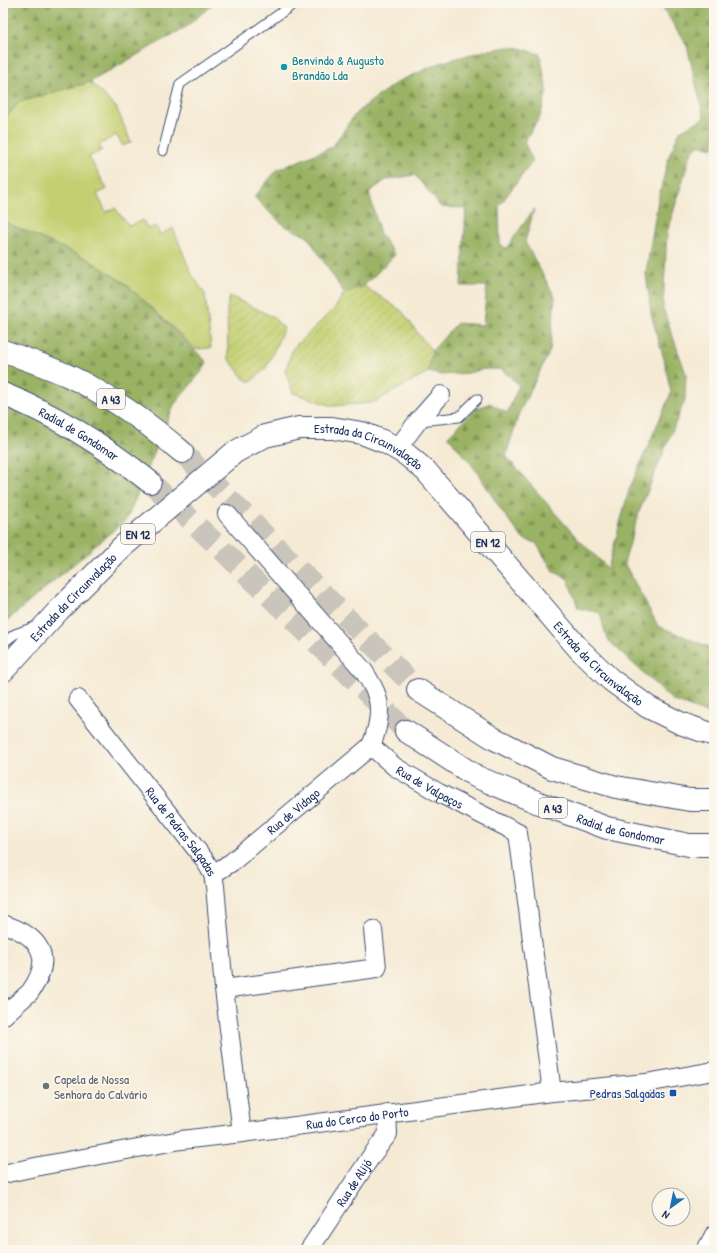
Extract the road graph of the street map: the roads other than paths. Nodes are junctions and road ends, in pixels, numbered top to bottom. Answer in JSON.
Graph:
{"nodes":[{"id":1,"x":295,"y":3,"type":"edge"},
{"id":2,"x":163,"y":151,"type":"dead end"},
{"id":3,"x":3,"y":351,"type":"edge"},
{"id":4,"x":441,"y":395,"type":"dead end"},
{"id":5,"x":10,"y":397,"type":"edge"},
{"id":6,"x":477,"y":399,"type":"dead end"},
{"id":7,"x":418,"y":421,"type":"junction"},
{"id":8,"x":397,"y":449,"type":"junction"},
{"id":9,"x":182,"y":452,"type":"tunnel mouth"},
{"id":10,"x":150,"y":482,"type":"tunnel mouth"},
{"id":11,"x":227,"y":514,"type":"dead end"},
{"id":12,"x":48,"y":622,"type":"junction"},
{"id":13,"x":3,"y":643,"type":"edge"},
{"id":14,"x":3,"y":671,"type":"edge"},
{"id":15,"x":418,"y":690,"type":"tunnel mouth"},
{"id":16,"x":78,"y":699,"type":"dead end"},
{"id":17,"x":406,"y":731,"type":"tunnel mouth"},
{"id":18,"x":714,"y":735,"type":"edge"},
{"id":19,"x":371,"y":746,"type":"junction"},
{"id":20,"x":714,"y":800,"type":"edge"},
{"id":21,"x":714,"y":845,"type":"edge"},
{"id":22,"x":213,"y":874,"type":"junction"},
{"id":23,"x":3,"y":924,"type":"edge"},
{"id":24,"x":373,"y":930,"type":"dead end"},
{"id":25,"x":224,"y":989,"type":"junction"},
{"id":26,"x":3,"y":1016,"type":"edge"},
{"id":27,"x":714,"y":1071,"type":"edge"},
{"id":28,"x":552,"y":1092,"type":"junction"},
{"id":29,"x":387,"y":1113,"type":"junction"},
{"id":30,"x":242,"y":1133,"type":"junction"},
{"id":31,"x":3,"y":1174,"type":"edge"},
{"id":32,"x":714,"y":1235,"type":"edge"},
{"id":33,"x":309,"y":1250,"type":"edge"},
{"id":34,"x":706,"y":1250,"type":"edge"}],
"edges":[{"from":1,"to":2,"type":"lane"},
{"from":3,"to":9,"type":"main road","number":"A 43"},
{"from":4,"to":7,"type":"street"},
{"from":5,"to":10,"type":"main road","name":"Radial de Gondomar"},
{"from":6,"to":7,"type":"lane"},
{"from":7,"to":8,"type":"street"},
{"from":8,"to":12,"type":"main road","name":"Estrada da Circunvalação","number":"EN 12"},
{"from":8,"to":18,"type":"main road","name":"Estrada da Circunvalação","number":"EN 12"},
{"from":11,"to":19,"type":"street"},
{"from":12,"to":13,"type":"lane"},
{"from":12,"to":14,"type":"main road","name":"Estrada da Circunvalação","number":"EN 12"},
{"from":15,"to":20,"type":"main road"},
{"from":16,"to":22,"type":"street","name":"Rua de Pedras Salgadas"},
{"from":17,"to":21,"type":"main road","name":"Radial de Gondomar","number":"A 43"},
{"from":19,"to":22,"type":"street","name":"Rua de Vidago"},
{"from":19,"to":28,"type":"street","name":"Rua de Valpaços"},
{"from":22,"to":25,"type":"street","name":"Rua de Pedras Salgadas"},
{"from":23,"to":26,"type":"street"},
{"from":24,"to":25,"type":"street"},
{"from":25,"to":30,"type":"street","name":"Rua de Pedras Salgadas"},
{"from":27,"to":28,"type":"street","name":"Rua do Cerco do Porto"},
{"from":28,"to":29,"type":"street","name":"Rua do Cerco do Porto"},
{"from":29,"to":30,"type":"street","name":"Rua do Cerco do Porto"},
{"from":29,"to":33,"type":"street","name":"Rua de Alijó"},
{"from":30,"to":31,"type":"street","name":"Rua do Cerco do Porto"},
{"from":32,"to":34,"type":"street"}]}
